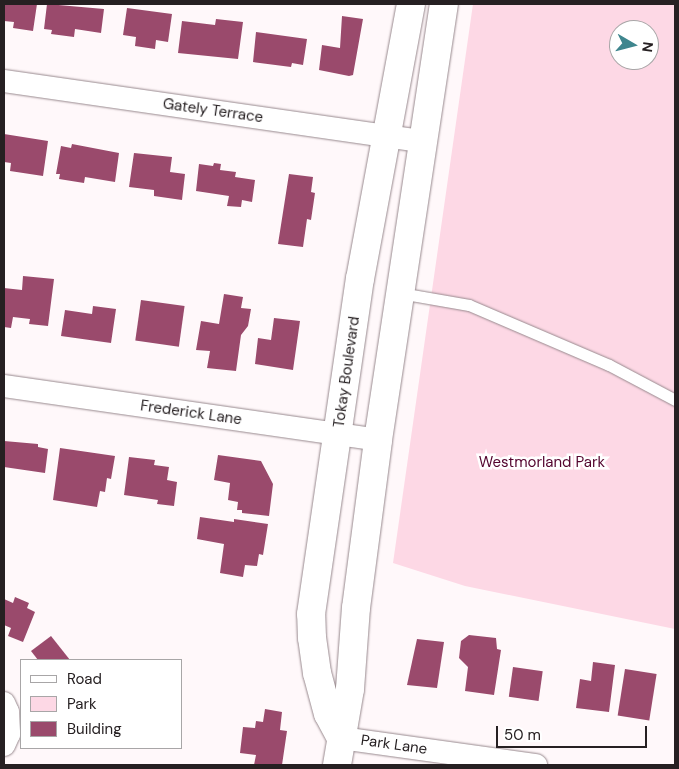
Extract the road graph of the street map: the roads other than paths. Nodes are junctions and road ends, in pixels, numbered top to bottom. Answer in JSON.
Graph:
{"nodes":[{"id":1,"x":411,"y":4,"type":"edge"},
{"id":2,"x":444,"y":4,"type":"edge"},
{"id":3,"x":4,"y":81,"type":"edge"},
{"id":4,"x":385,"y":136,"type":"junction"},
{"id":5,"x":422,"y":141,"type":"junction"},
{"id":6,"x":400,"y":293,"type":"junction"},
{"id":7,"x":4,"y":386,"type":"edge"},
{"id":8,"x":675,"y":400,"type":"edge"},
{"id":9,"x":338,"y":435,"type":"junction"},
{"id":10,"x":378,"y":440,"type":"junction"},
{"id":11,"x":4,"y":703,"type":"edge"},
{"id":12,"x":340,"y":738,"type":"junction"},
{"id":13,"x":4,"y":745,"type":"edge"},
{"id":14,"x":337,"y":765,"type":"edge"},
{"id":15,"x":536,"y":765,"type":"edge"}],
"edges":[{"from":1,"to":4,"type":"street","name":"Tokay Boulevard"},
{"from":2,"to":5,"type":"street"},
{"from":3,"to":4,"type":"street","name":"Gately Terrace"},
{"from":4,"to":5,"type":"street","name":"Gately Terrace"},
{"from":4,"to":9,"type":"street","name":"Tokay Boulevard"},
{"from":5,"to":6,"type":"street"},
{"from":6,"to":8,"type":"lane"},
{"from":6,"to":10,"type":"street"},
{"from":7,"to":9,"type":"street","name":"Frederick Lane"},
{"from":9,"to":10,"type":"street","name":"Frederick Lane"},
{"from":9,"to":12,"type":"street","name":"Tokay Boulevard"},
{"from":10,"to":12,"type":"street"},
{"from":11,"to":13,"type":"street"},
{"from":12,"to":14,"type":"street"},
{"from":12,"to":15,"type":"street","name":"Park Lane"}]}
